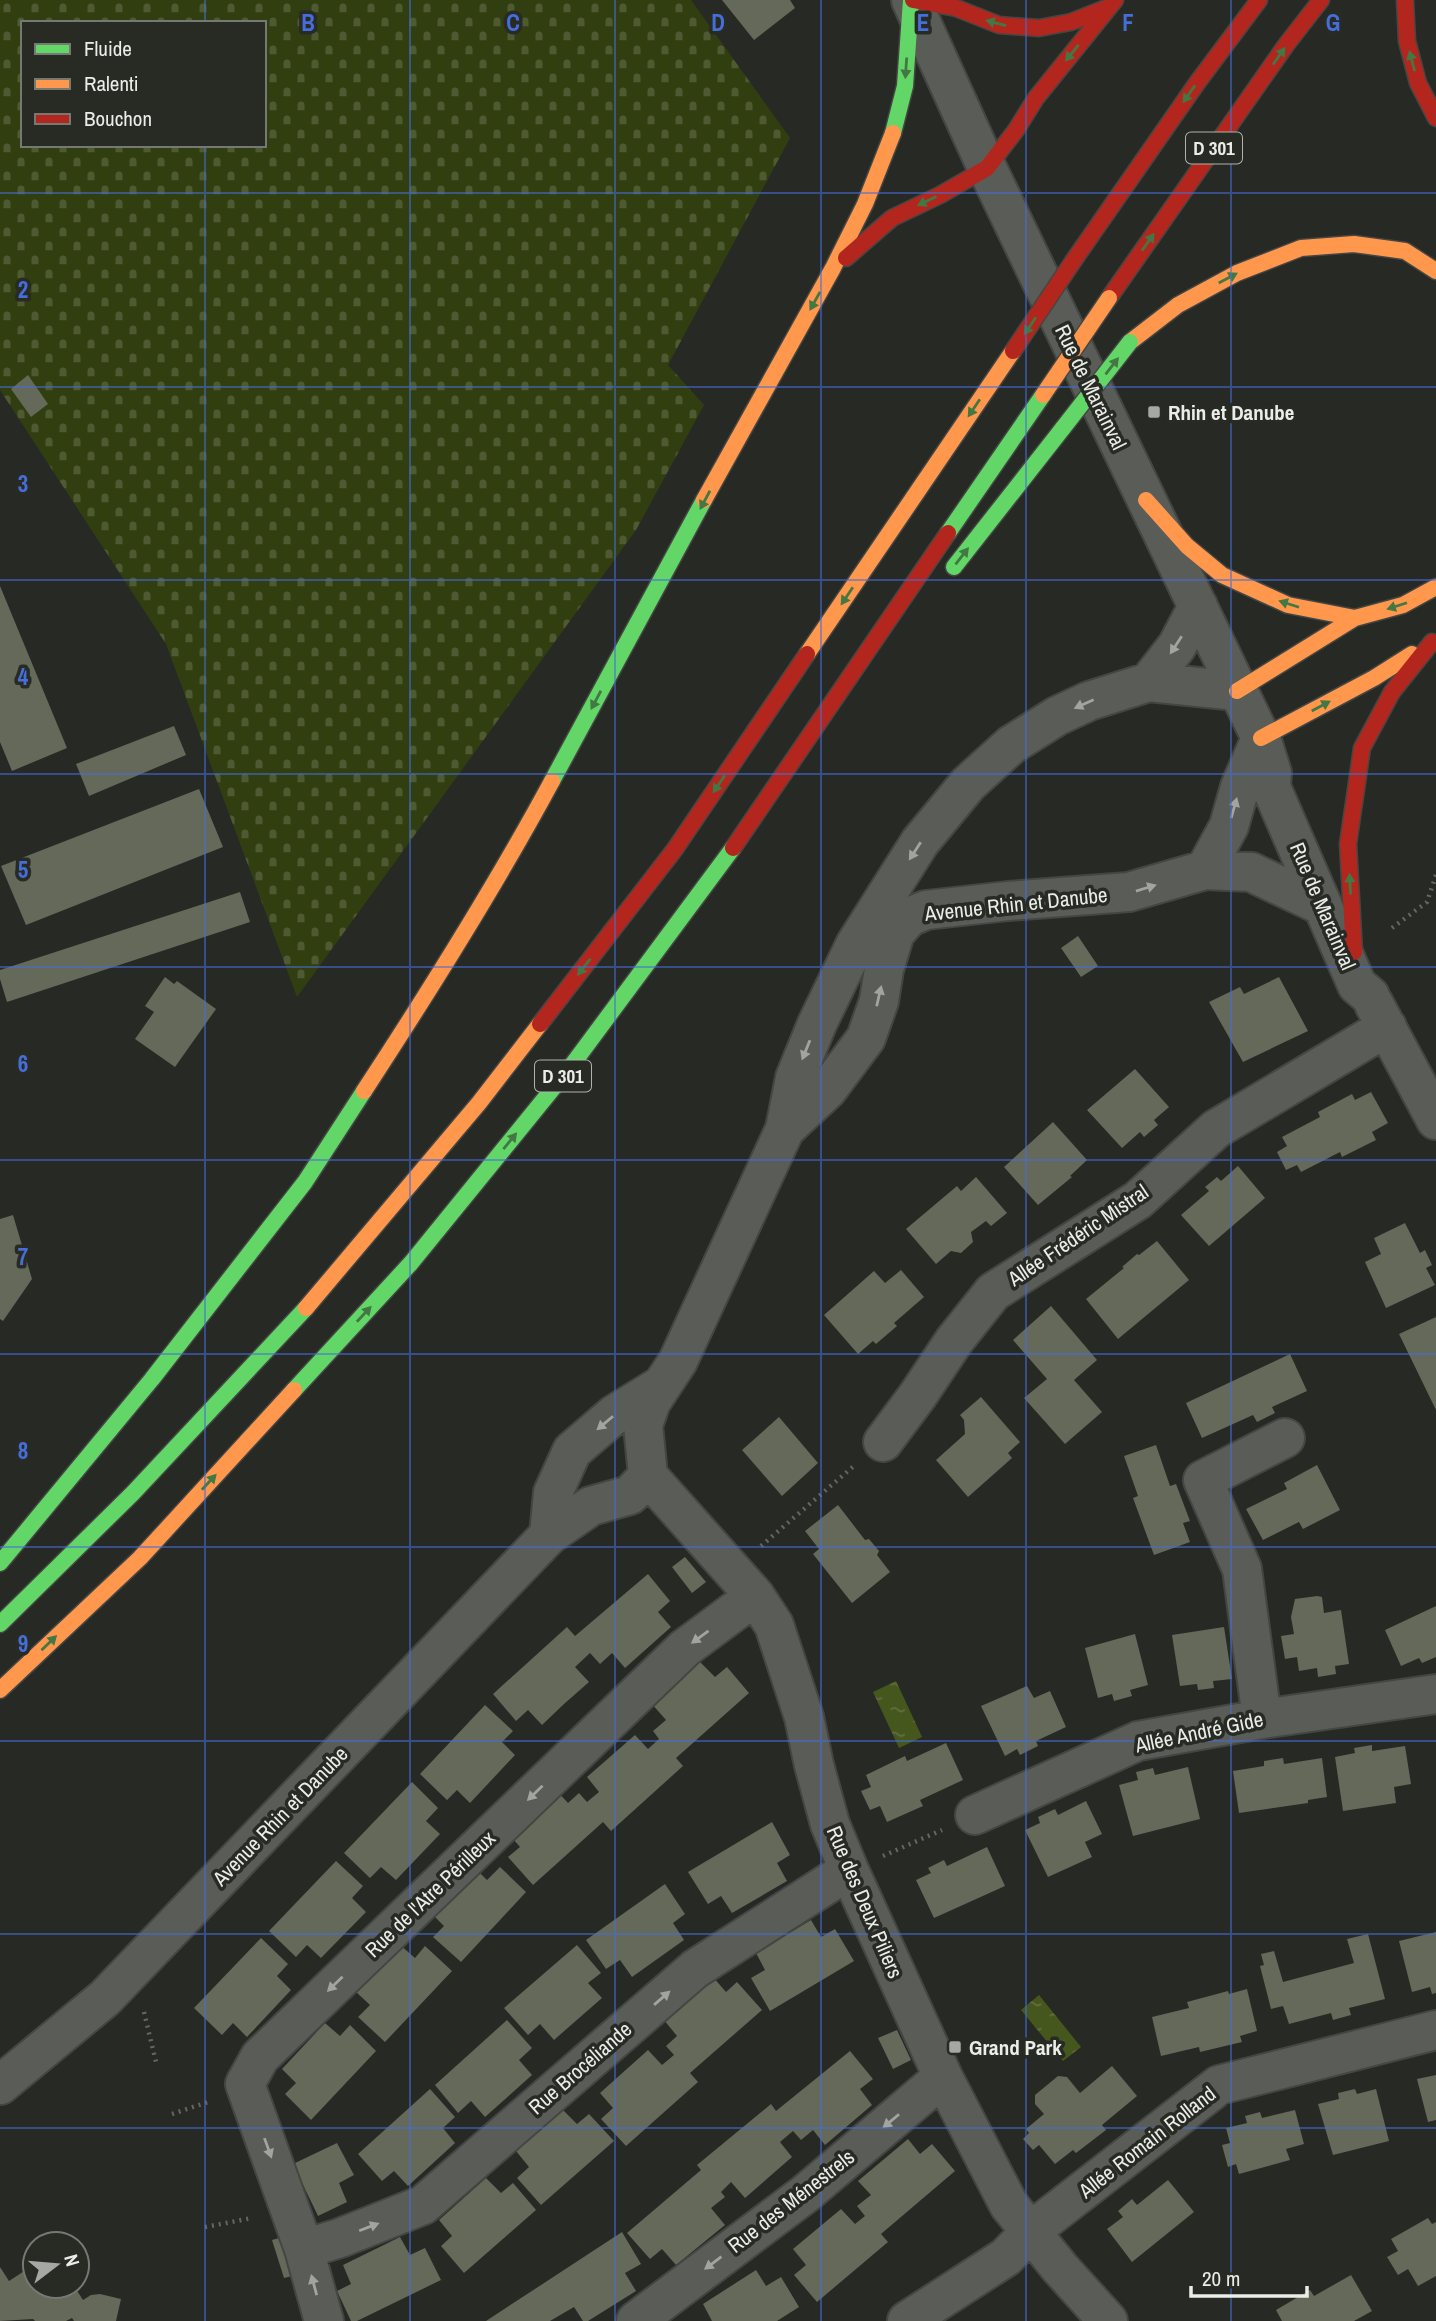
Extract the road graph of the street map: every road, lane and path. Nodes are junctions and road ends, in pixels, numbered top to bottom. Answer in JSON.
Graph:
{"nodes":[{"id":1,"x":912,"y":0,"type":"edge"},
{"id":2,"x":1259,"y":0,"type":"edge"},
{"id":3,"x":1321,"y":0,"type":"edge"},
{"id":4,"x":1405,"y":0,"type":"edge"},
{"id":5,"x":1112,"y":3,"type":"edge"},
{"id":6,"x":1436,"y":118,"type":"edge"},
{"id":7,"x":987,"y":168,"type":"junction"},
{"id":8,"x":833,"y":268,"type":"junction"},
{"id":9,"x":1436,"y":271,"type":"edge"},
{"id":10,"x":1146,"y":500,"type":"junction"},
{"id":11,"x":944,"y":579,"type":"dead end"},
{"id":12,"x":1436,"y":587,"type":"edge"},
{"id":13,"x":1198,"y":606,"type":"junction"},
{"id":14,"x":1355,"y":618,"type":"junction"},
{"id":15,"x":1434,"y":640,"type":"edge"},
{"id":16,"x":876,"y":666,"type":"dead end"},
{"id":17,"x":1149,"y":682,"type":"junction"},
{"id":18,"x":1237,"y":691,"type":"junction"},
{"id":19,"x":1266,"y":756,"type":"junction"},
{"id":20,"x":724,"y":860,"type":"junction"},
{"id":21,"x":1205,"y":870,"type":"junction"},
{"id":22,"x":1436,"y":875,"type":"edge"},
{"id":23,"x":1323,"y":906,"type":"junction"},
{"id":24,"x":1354,"y":952,"type":"junction"},
{"id":25,"x":1378,"y":1012,"type":"junction"},
{"id":26,"x":1436,"y":1119,"type":"edge"},
{"id":27,"x":785,"y":1129,"type":"junction"},
{"id":28,"x":662,"y":1385,"type":"junction"},
{"id":29,"x":1285,"y":1437,"type":"dead end"},
{"id":30,"x":883,"y":1442,"type":"joint"},
{"id":31,"x":648,"y":1476,"type":"junction"},
{"id":32,"x":549,"y":1535,"type":"junction"},
{"id":33,"x":0,"y":1563,"type":"edge"},
{"id":34,"x":744,"y":1583,"type":"junction"},
{"id":35,"x":0,"y":1625,"type":"edge"},
{"id":36,"x":0,"y":1690,"type":"edge"},
{"id":37,"x":1436,"y":1694,"type":"edge"},
{"id":38,"x":1262,"y":1719,"type":"junction"},
{"id":39,"x":975,"y":1815,"type":"joint"},
{"id":40,"x":849,"y":1870,"type":"junction"},
{"id":41,"x":1436,"y":2030,"type":"edge"},
{"id":42,"x":943,"y":2077,"type":"junction"},
{"id":43,"x":0,"y":2085,"type":"edge"},
{"id":44,"x":291,"y":2210,"type":"junction"},
{"id":45,"x":205,"y":2227,"type":"dead end"},
{"id":46,"x":1031,"y":2231,"type":"junction"},
{"id":47,"x":304,"y":2249,"type":"junction"},
{"id":48,"x":324,"y":2321,"type":"edge"},
{"id":49,"x":636,"y":2321,"type":"edge"},
{"id":50,"x":907,"y":2321,"type":"edge"},
{"id":51,"x":1108,"y":2321,"type":"edge"}],
"edges":[{"from":5,"to":1,"type":"highway","one_way":true},
{"from":1,"to":7,"type":"street","name":"Rue de Marainval"},
{"from":1,"to":8,"type":"highway","one_way":true},
{"from":2,"to":35,"type":"highway","number":"D 301","one_way":true,"bridge":true},
{"from":20,"to":3,"type":"highway","number":"D 301","one_way":true,"bridge":true},
{"from":6,"to":4,"type":"highway","one_way":true},
{"from":5,"to":7,"type":"highway","one_way":true},
{"from":7,"to":8,"type":"highway","one_way":true},
{"from":7,"to":10,"type":"street","name":"Rue de Marainval"},
{"from":8,"to":33,"type":"highway","one_way":true},
{"from":11,"to":9,"type":"highway","one_way":true,"bridge":true},
{"from":10,"to":13,"type":"street","name":"Rue de Marainval"},
{"from":14,"to":10,"type":"highway","one_way":true},
{"from":12,"to":14,"type":"highway","one_way":true},
{"from":13,"to":17,"type":"street","one_way":true},
{"from":13,"to":18,"type":"street","name":"Rue de Marainval"},
{"from":14,"to":18,"type":"highway"},
{"from":19,"to":15,"type":"highway","one_way":true},
{"from":24,"to":15,"type":"highway","one_way":true},
{"from":16,"to":20,"type":"highway"},
{"from":17,"to":18,"type":"street","name":"Avenue Rhin et Danube"},
{"from":17,"to":27,"type":"street","name":"Avenue Rhin et Danube","one_way":true},
{"from":18,"to":19,"type":"street","name":"Rue de Marainval"},
{"from":21,"to":19,"type":"street","one_way":true},
{"from":19,"to":23,"type":"street","name":"Rue de Marainval"},
{"from":19,"to":24,"type":"street","name":"Rue de Marainval"},
{"from":36,"to":20,"type":"highway","number":"D 301","one_way":true},
{"from":21,"to":23,"type":"street","name":"Avenue Rhin et Danube"},
{"from":27,"to":21,"type":"street","name":"Avenue Rhin et Danube","one_way":true},
{"from":22,"to":24,"type":"path"},
{"from":23,"to":25,"type":"street","name":"Rue de Marainval"},
{"from":24,"to":25,"type":"street","name":"Rue de Marainval"},
{"from":25,"to":26,"type":"street","name":"Rue de Marainval"},
{"from":25,"to":30,"type":"street","name":"Allée Frédéric Mistral"},
{"from":27,"to":28,"type":"street","name":"Avenue Rhin et Danube"},
{"from":28,"to":31,"type":"street","name":"Avenue Rhin et Danube"},
{"from":28,"to":32,"type":"street","name":"Avenue Rhin et Danube","one_way":true},
{"from":29,"to":38,"type":"street"},
{"from":30,"to":34,"type":"path"},
{"from":31,"to":32,"type":"street","name":"Avenue Rhin et Danube"},
{"from":31,"to":34,"type":"street","name":"Rue des Deux Piliers"},
{"from":32,"to":43,"type":"street","name":"Avenue Rhin et Danube"},
{"from":34,"to":40,"type":"street","name":"Rue des Deux Piliers"},
{"from":34,"to":44,"type":"street","name":"Rue de l'Atre Périlleux","one_way":true},
{"from":37,"to":38,"type":"street","name":"Allée André Gide"},
{"from":38,"to":39,"type":"street","name":"Allée André Gide"},
{"from":39,"to":40,"type":"path"},
{"from":40,"to":42,"type":"street","name":"Rue des Deux Piliers"},
{"from":47,"to":40,"type":"street","name":"Rue Brocéliande","one_way":true},
{"from":41,"to":46,"type":"street","name":"Allée Romain Rolland"},
{"from":42,"to":46,"type":"street","name":"Rue des Deux Piliers"},
{"from":42,"to":49,"type":"street","name":"Rue des Ménestrels","one_way":true},
{"from":44,"to":45,"type":"path"},
{"from":44,"to":47,"type":"street","name":"Rue de l'Atre Périlleux"},
{"from":46,"to":50,"type":"street","name":"Allée Romain Rolland"},
{"from":46,"to":51,"type":"street","name":"Rue des Deux Piliers"},
{"from":48,"to":47,"type":"street","one_way":true}]}
